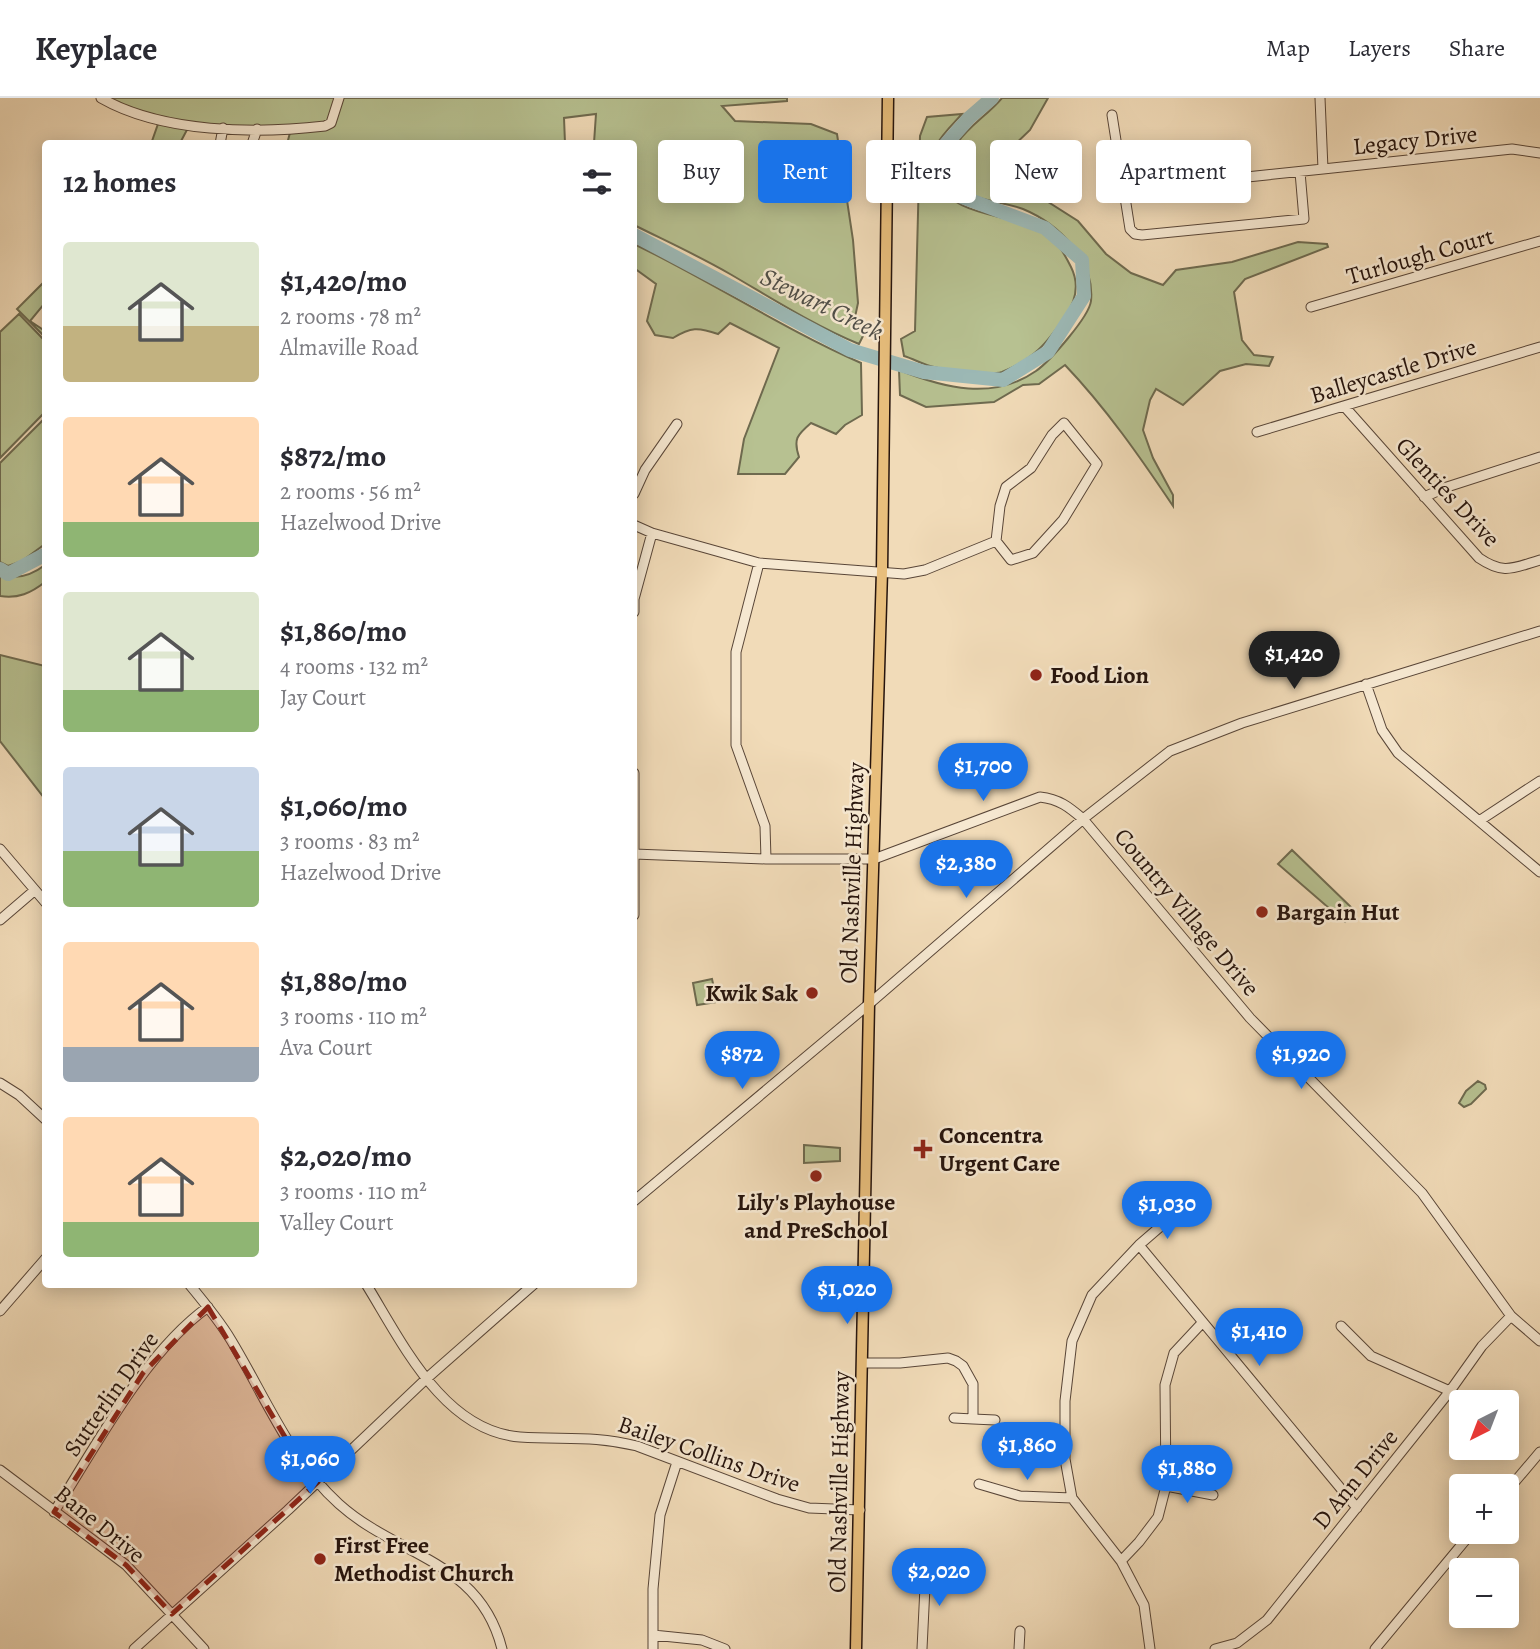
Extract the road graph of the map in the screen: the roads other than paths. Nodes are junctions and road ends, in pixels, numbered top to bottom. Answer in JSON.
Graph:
{"nodes":[{"id":1,"x":101,"y":98,"type":"edge"},
{"id":2,"x":339,"y":98,"type":"edge"},
{"id":3,"x":888,"y":98,"type":"edge"},
{"id":4,"x":1320,"y":98,"type":"edge"},
{"id":5,"x":1112,"y":115,"type":"dead end"},
{"id":6,"x":223,"y":128,"type":"junction"},
{"id":7,"x":257,"y":129,"type":"junction"},
{"id":8,"x":221,"y":140,"type":"edge"},
{"id":9,"x":253,"y":140,"type":"edge"},
{"id":10,"x":1116,"y":140,"type":"edge"},
{"id":11,"x":1540,"y":153,"type":"edge"},
{"id":12,"x":1323,"y":169,"type":"junction"},
{"id":13,"x":1300,"y":172,"type":"junction"},
{"id":14,"x":1251,"y":177,"type":"edge"},
{"id":15,"x":1125,"y":203,"type":"edge"},
{"id":16,"x":1540,"y":241,"type":"edge"},
{"id":17,"x":1311,"y":307,"type":"dead end"},
{"id":18,"x":1540,"y":347,"type":"edge"},
{"id":19,"x":1344,"y":406,"type":"junction"},
{"id":20,"x":677,"y":424,"type":"dead end"},
{"id":21,"x":1257,"y":432,"type":"dead end"},
{"id":22,"x":1540,"y":457,"type":"edge"},
{"id":23,"x":637,"y":487,"type":"edge"},
{"id":24,"x":1424,"y":497,"type":"junction"},
{"id":25,"x":637,"y":526,"type":"edge"},
{"id":26,"x":652,"y":533,"type":"junction"},
{"id":27,"x":996,"y":541,"type":"junction"},
{"id":28,"x":1540,"y":559,"type":"edge"},
{"id":29,"x":760,"y":563,"type":"junction"},
{"id":30,"x":882,"y":571,"type":"junction"},
{"id":31,"x":637,"y":588,"type":"edge"},
{"id":32,"x":1540,"y":631,"type":"edge"},
{"id":33,"x":1366,"y":684,"type":"junction"},
{"id":34,"x":1540,"y":781,"type":"edge"},
{"id":35,"x":1083,"y":819,"type":"junction"},
{"id":36,"x":1479,"y":821,"type":"junction"},
{"id":37,"x":0,"y":849,"type":"edge"},
{"id":38,"x":637,"y":854,"type":"edge"},
{"id":39,"x":766,"y":859,"type":"junction"},
{"id":40,"x":874,"y":859,"type":"junction"},
{"id":41,"x":1540,"y":872,"type":"edge"},
{"id":42,"x":35,"y":890,"type":"junction"},
{"id":43,"x":42,"y":898,"type":"edge"},
{"id":44,"x":0,"y":920,"type":"edge"},
{"id":45,"x":869,"y":1004,"type":"junction"},
{"id":46,"x":0,"y":1083,"type":"edge"},
{"id":47,"x":42,"y":1117,"type":"edge"},
{"id":48,"x":637,"y":1198,"type":"edge"},
{"id":49,"x":1177,"y":1213,"type":"dead end"},
{"id":50,"x":1139,"y":1245,"type":"junction"},
{"id":51,"x":42,"y":1263,"type":"edge"},
{"id":52,"x":192,"y":1288,"type":"edge"},
{"id":53,"x":368,"y":1288,"type":"edge"},
{"id":54,"x":529,"y":1288,"type":"edge"},
{"id":55,"x":208,"y":1307,"type":"junction"},
{"id":56,"x":0,"y":1311,"type":"edge"},
{"id":57,"x":1511,"y":1317,"type":"junction"},
{"id":58,"x":1202,"y":1323,"type":"junction"},
{"id":59,"x":1341,"y":1326,"type":"dead end"},
{"id":60,"x":1540,"y":1340,"type":"edge"},
{"id":61,"x":863,"y":1363,"type":"junction"},
{"id":62,"x":426,"y":1379,"type":"junction"},
{"id":63,"x":1451,"y":1390,"type":"edge"},
{"id":64,"x":1449,"y":1391,"type":"edge"},
{"id":65,"x":1449,"y":1392,"type":"edge"},
{"id":66,"x":954,"y":1418,"type":"dead end"},
{"id":67,"x":973,"y":1419,"type":"junction"},
{"id":68,"x":995,"y":1420,"type":"dead end"},
{"id":69,"x":1540,"y":1452,"type":"edge"},
{"id":70,"x":677,"y":1462,"type":"junction"},
{"id":71,"x":0,"y":1470,"type":"edge"},
{"id":72,"x":1519,"y":1477,"type":"edge"},
{"id":73,"x":318,"y":1482,"type":"junction"},
{"id":74,"x":979,"y":1484,"type":"dead end"},
{"id":75,"x":1166,"y":1486,"type":"junction"},
{"id":76,"x":1213,"y":1495,"type":"dead end"},
{"id":77,"x":1072,"y":1498,"type":"junction"},
{"id":78,"x":1357,"y":1508,"type":"junction"},
{"id":79,"x":860,"y":1510,"type":"junction"},
{"id":80,"x":54,"y":1512,"type":"junction"},
{"id":81,"x":1462,"y":1544,"type":"edge"},
{"id":82,"x":1121,"y":1561,"type":"junction"},
{"id":83,"x":926,"y":1566,"type":"dead end"},
{"id":84,"x":172,"y":1614,"type":"junction"},
{"id":85,"x":1020,"y":1631,"type":"dead end"},
{"id":86,"x":653,"y":1635,"type":"junction"},
{"id":87,"x":134,"y":1649,"type":"edge"},
{"id":88,"x":204,"y":1649,"type":"edge"},
{"id":89,"x":502,"y":1649,"type":"edge"},
{"id":90,"x":653,"y":1649,"type":"edge"},
{"id":91,"x":725,"y":1649,"type":"edge"},
{"id":92,"x":856,"y":1649,"type":"edge"},
{"id":93,"x":922,"y":1649,"type":"edge"},
{"id":94,"x":1019,"y":1649,"type":"edge"},
{"id":95,"x":1150,"y":1649,"type":"edge"},
{"id":96,"x":1215,"y":1649,"type":"edge"},
{"id":97,"x":1375,"y":1649,"type":"edge"}],
"edges":[{"from":1,"to":6,"type":"street"},
{"from":2,"to":7,"type":"street"},
{"from":3,"to":30,"type":"main road","name":"Old Nashville Highway"},
{"from":4,"to":12,"type":"street","name":"Legacy Drive"},
{"from":5,"to":10,"type":"street"},
{"from":6,"to":7,"type":"street"},
{"from":6,"to":8,"type":"street"},
{"from":7,"to":9,"type":"street"},
{"from":11,"to":12,"type":"street","name":"Legacy Drive"},
{"from":12,"to":13,"type":"street"},
{"from":13,"to":14,"type":"street"},
{"from":13,"to":15,"type":"street"},
{"from":16,"to":17,"type":"street","name":"Turlough Court"},
{"from":18,"to":19,"type":"street","name":"Balleycastle Drive"},
{"from":19,"to":21,"type":"street","name":"Balleycastle Drive"},
{"from":19,"to":24,"type":"street","name":"Glenties Drive"},
{"from":20,"to":23,"type":"street"},
{"from":22,"to":24,"type":"street"},
{"from":24,"to":28,"type":"street","name":"Glenties Drive"},
{"from":25,"to":26,"type":"street"},
{"from":26,"to":29,"type":"street"},
{"from":26,"to":31,"type":"street"},
{"from":27,"to":27,"type":"street"},
{"from":27,"to":30,"type":"street"},
{"from":29,"to":30,"type":"street"},
{"from":29,"to":39,"type":"street"},
{"from":30,"to":40,"type":"main road","name":"Old Nashville Highway"},
{"from":32,"to":33,"type":"street"},
{"from":33,"to":35,"type":"street"},
{"from":33,"to":36,"type":"street"},
{"from":34,"to":36,"type":"street"},
{"from":35,"to":40,"type":"street","name":"Country Village Drive"},
{"from":35,"to":45,"type":"street"},
{"from":35,"to":57,"type":"street","name":"Country Village Drive"},
{"from":36,"to":41,"type":"street"},
{"from":37,"to":42,"type":"street"},
{"from":38,"to":39,"type":"street"},
{"from":39,"to":40,"type":"street"},
{"from":40,"to":45,"type":"main road","name":"Old Nashville Highway"},
{"from":42,"to":43,"type":"street"},
{"from":42,"to":44,"type":"street"},
{"from":45,"to":48,"type":"street"},
{"from":45,"to":61,"type":"main road","name":"Old Nashville Highway"},
{"from":46,"to":47,"type":"street"},
{"from":49,"to":50,"type":"street"},
{"from":50,"to":58,"type":"street"},
{"from":50,"to":77,"type":"street"},
{"from":51,"to":56,"type":"street"},
{"from":52,"to":55,"type":"street"},
{"from":53,"to":62,"type":"street","name":"Bailey Collins Drive"},
{"from":54,"to":62,"type":"street"},
{"from":55,"to":73,"type":"street"},
{"from":55,"to":80,"type":"street","name":"Sutterlin Drive"},
{"from":57,"to":60,"type":"street","name":"Country Village Drive"},
{"from":57,"to":63,"type":"street","name":"D Ann Drive"},
{"from":58,"to":75,"type":"street"},
{"from":58,"to":78,"type":"street"},
{"from":59,"to":64,"type":"street"},
{"from":61,"to":67,"type":"street"},
{"from":61,"to":79,"type":"main road","name":"Old Nashville Highway"},
{"from":62,"to":70,"type":"street","name":"Bailey Collins Drive"},
{"from":62,"to":73,"type":"street"},
{"from":65,"to":78,"type":"street","name":"D Ann Drive"},
{"from":66,"to":67,"type":"street"},
{"from":67,"to":68,"type":"street"},
{"from":69,"to":72,"type":"street"},
{"from":70,"to":79,"type":"street","name":"Bailey Collins Drive"},
{"from":70,"to":86,"type":"street"},
{"from":71,"to":80,"type":"street","name":"Bane Drive"},
{"from":73,"to":84,"type":"street"},
{"from":73,"to":89,"type":"street"},
{"from":74,"to":77,"type":"street"},
{"from":75,"to":76,"type":"street"},
{"from":75,"to":82,"type":"street"},
{"from":77,"to":82,"type":"street"},
{"from":78,"to":96,"type":"street","name":"D Ann Drive"},
{"from":79,"to":92,"type":"main road","name":"Old Nashville Highway"},
{"from":80,"to":84,"type":"street","name":"Bane Drive"},
{"from":81,"to":97,"type":"street"},
{"from":82,"to":95,"type":"street"},
{"from":83,"to":93,"type":"street"},
{"from":84,"to":87,"type":"street"},
{"from":84,"to":88,"type":"street","name":"Bane Drive"},
{"from":85,"to":94,"type":"street"},
{"from":86,"to":90,"type":"street"},
{"from":86,"to":91,"type":"street"}]}
